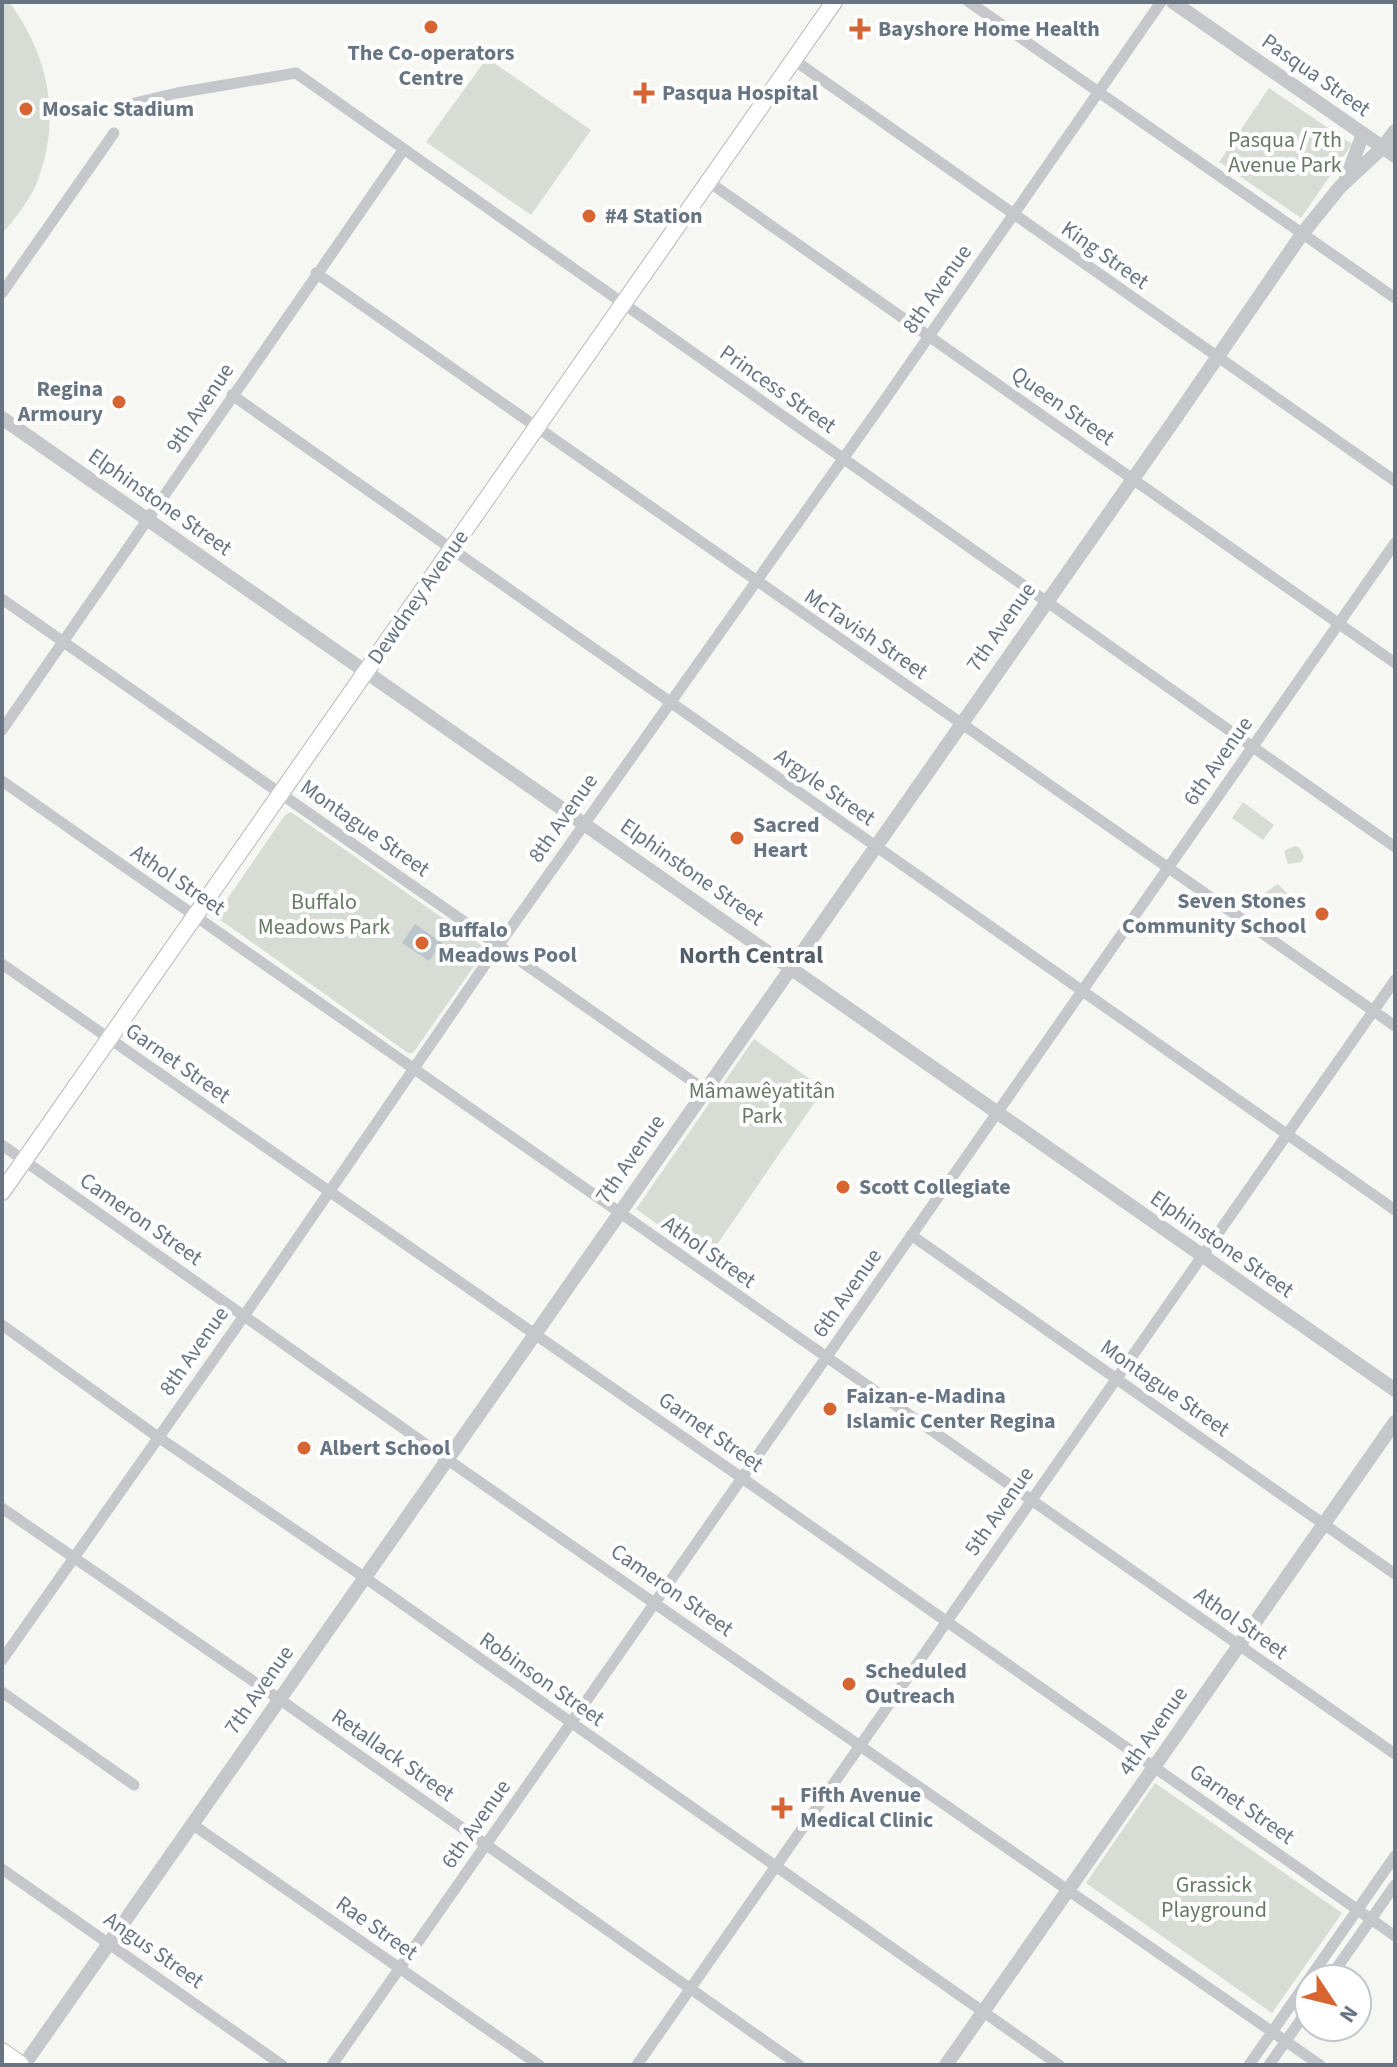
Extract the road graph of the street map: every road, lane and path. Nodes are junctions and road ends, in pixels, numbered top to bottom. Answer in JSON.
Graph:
{"nodes":[{"id":1,"x":834,"y":2,"type":"edge"},
{"id":2,"x":969,"y":2,"type":"edge"},
{"id":3,"x":1161,"y":2,"type":"edge"},
{"id":4,"x":1179,"y":4,"type":"edge"},
{"id":5,"x":794,"y":60,"type":"junction"},
{"id":6,"x":1098,"y":92,"type":"junction"},
{"id":7,"x":109,"y":109,"type":"dead end"},
{"id":8,"x":1395,"y":131,"type":"edge"},
{"id":9,"x":114,"y":133,"type":"dead end"},
{"id":10,"x":1363,"y":134,"type":"junction"},
{"id":11,"x":404,"y":149,"type":"junction"},
{"id":12,"x":1389,"y":152,"type":"edge"},
{"id":13,"x":709,"y":182,"type":"junction"},
{"id":14,"x":1344,"y":183,"type":"junction"},
{"id":15,"x":1012,"y":215,"type":"junction"},
{"id":16,"x":1302,"y":234,"type":"junction"},
{"id":17,"x":316,"y":273,"type":"junction"},
{"id":18,"x":2,"y":293,"type":"edge"},
{"id":19,"x":1395,"y":298,"type":"edge"},
{"id":20,"x":623,"y":304,"type":"junction"},
{"id":21,"x":929,"y":336,"type":"junction"},
{"id":22,"x":1218,"y":357,"type":"junction"},
{"id":23,"x":232,"y":395,"type":"junction"},
{"id":24,"x":2,"y":418,"type":"edge"},
{"id":25,"x":538,"y":426,"type":"junction"},
{"id":26,"x":843,"y":459,"type":"junction"},
{"id":27,"x":1132,"y":479,"type":"junction"},
{"id":28,"x":1395,"y":481,"type":"edge"},
{"id":29,"x":147,"y":519,"type":"junction"},
{"id":30,"x":1395,"y":543,"type":"edge"},
{"id":31,"x":451,"y":549,"type":"junction"},
{"id":32,"x":756,"y":582,"type":"junction"},
{"id":33,"x":2,"y":599,"type":"edge"},
{"id":34,"x":1046,"y":601,"type":"junction"},
{"id":35,"x":1338,"y":624,"type":"junction"},
{"id":36,"x":63,"y":642,"type":"junction"},
{"id":37,"x":1395,"y":663,"type":"edge"},
{"id":38,"x":366,"y":672,"type":"junction"},
{"id":39,"x":670,"y":703,"type":"junction"},
{"id":40,"x":961,"y":723,"type":"junction"},
{"id":41,"x":2,"y":730,"type":"edge"},
{"id":42,"x":1253,"y":746,"type":"junction"},
{"id":43,"x":2,"y":781,"type":"edge"},
{"id":44,"x":280,"y":792,"type":"junction"},
{"id":45,"x":584,"y":824,"type":"junction"},
{"id":46,"x":875,"y":846,"type":"junction"},
{"id":47,"x":1395,"y":847,"type":"edge"},
{"id":48,"x":1168,"y":868,"type":"junction"},
{"id":49,"x":194,"y":915,"type":"junction"},
{"id":50,"x":498,"y":946,"type":"junction"},
{"id":51,"x":2,"y":964,"type":"edge"},
{"id":52,"x":791,"y":967,"type":"junction"},
{"id":53,"x":1395,"y":980,"type":"edge"},
{"id":54,"x":1082,"y":991,"type":"junction"},
{"id":55,"x":1374,"y":1011,"type":"junction"},
{"id":56,"x":1395,"y":1026,"type":"edge"},
{"id":57,"x":109,"y":1038,"type":"junction"},
{"id":58,"x":413,"y":1069,"type":"junction"},
{"id":59,"x":705,"y":1090,"type":"junction"},
{"id":60,"x":997,"y":1113,"type":"junction"},
{"id":61,"x":1287,"y":1134,"type":"junction"},
{"id":62,"x":2,"y":1145,"type":"edge"},
{"id":63,"x":24,"y":1161,"type":"junction"},
{"id":64,"x":329,"y":1191,"type":"junction"},
{"id":65,"x":2,"y":1192,"type":"edge"},
{"id":66,"x":1395,"y":1210,"type":"edge"},
{"id":67,"x":619,"y":1214,"type":"junction"},
{"id":68,"x":911,"y":1235,"type":"junction"},
{"id":69,"x":1201,"y":1255,"type":"junction"},
{"id":70,"x":244,"y":1316,"type":"junction"},
{"id":71,"x":2,"y":1325,"type":"edge"},
{"id":72,"x":535,"y":1335,"type":"junction"},
{"id":73,"x":826,"y":1358,"type":"junction"},
{"id":74,"x":1116,"y":1378,"type":"junction"},
{"id":75,"x":1395,"y":1390,"type":"edge"},
{"id":76,"x":1395,"y":1422,"type":"edge"},
{"id":77,"x":158,"y":1437,"type":"junction"},
{"id":78,"x":448,"y":1460,"type":"junction"},
{"id":79,"x":742,"y":1478,"type":"junction"},
{"id":80,"x":1031,"y":1500,"type":"junction"},
{"id":81,"x":2,"y":1508,"type":"edge"},
{"id":82,"x":1324,"y":1524,"type":"junction"},
{"id":83,"x":74,"y":1557,"type":"junction"},
{"id":84,"x":1395,"y":1574,"type":"edge"},
{"id":85,"x":364,"y":1577,"type":"junction"},
{"id":86,"x":655,"y":1603,"type":"junction"},
{"id":87,"x":946,"y":1620,"type":"junction"},
{"id":88,"x":1239,"y":1646,"type":"junction"},
{"id":89,"x":2,"y":1660,"type":"edge"},
{"id":90,"x":2,"y":1692,"type":"edge"},
{"id":91,"x":279,"y":1699,"type":"junction"},
{"id":92,"x":571,"y":1723,"type":"junction"},
{"id":93,"x":860,"y":1744,"type":"junction"},
{"id":94,"x":1395,"y":1754,"type":"edge"},
{"id":95,"x":1154,"y":1767,"type":"junction"},
{"id":96,"x":134,"y":1785,"type":"dead end"},
{"id":97,"x":192,"y":1824,"type":"junction"},
{"id":98,"x":486,"y":1845,"type":"junction"},
{"id":99,"x":1395,"y":1856,"type":"edge"},
{"id":100,"x":775,"y":1867,"type":"junction"},
{"id":101,"x":2,"y":1869,"type":"edge"},
{"id":102,"x":1395,"y":1885,"type":"edge"},
{"id":103,"x":1069,"y":1889,"type":"junction"},
{"id":104,"x":1358,"y":1910,"type":"junction"},
{"id":105,"x":1371,"y":1919,"type":"junction"},
{"id":106,"x":1395,"y":1936,"type":"edge"},
{"id":107,"x":109,"y":1943,"type":"junction"},
{"id":108,"x":1320,"y":1963,"type":"edge"},
{"id":109,"x":1340,"y":1963,"type":"edge"},
{"id":110,"x":400,"y":1968,"type":"junction"},
{"id":111,"x":690,"y":1987,"type":"junction"},
{"id":112,"x":1293,"y":2002,"type":"edge"},
{"id":113,"x":983,"y":2012,"type":"junction"},
{"id":114,"x":1273,"y":2031,"type":"junction"},
{"id":115,"x":1293,"y":2031,"type":"edge"},
{"id":116,"x":1286,"y":2041,"type":"junction"},
{"id":117,"x":2,"y":2052,"type":"edge"},
{"id":118,"x":22,"y":2065,"type":"edge"},
{"id":119,"x":282,"y":2065,"type":"edge"},
{"id":120,"x":332,"y":2065,"type":"edge"},
{"id":121,"x":539,"y":2065,"type":"edge"},
{"id":122,"x":637,"y":2065,"type":"edge"},
{"id":123,"x":799,"y":2065,"type":"edge"},
{"id":124,"x":946,"y":2065,"type":"edge"},
{"id":125,"x":1059,"y":2065,"type":"edge"},
{"id":126,"x":1249,"y":2065,"type":"edge"},
{"id":127,"x":1269,"y":2065,"type":"edge"},
{"id":128,"x":1320,"y":2065,"type":"edge"}],
"edges":[{"from":1,"to":5,"type":"main road","name":"Dewdney Avenue"},
{"from":2,"to":6,"type":"street"},
{"from":3,"to":6,"type":"street","name":"8th Avenue"},
{"from":4,"to":10,"type":"street","name":"Pasqua Street"},
{"from":5,"to":13,"type":"main road","name":"Dewdney Avenue"},
{"from":5,"to":15,"type":"street","name":"King Street"},
{"from":6,"to":15,"type":"street","name":"8th Avenue"},
{"from":6,"to":16,"type":"street"},
{"from":7,"to":11,"type":"street","name":"Princess Street"},
{"from":8,"to":12,"type":"street","name":"7th Avenue"},
{"from":9,"to":18,"type":"street"},
{"from":10,"to":12,"type":"street","name":"Pasqua Street"},
{"from":10,"to":14,"type":"street"},
{"from":11,"to":17,"type":"street","name":"9th Avenue"},
{"from":11,"to":20,"type":"street","name":"Princess Street"},
{"from":12,"to":14,"type":"street","name":"7th Avenue"},
{"from":13,"to":20,"type":"main road","name":"Dewdney Avenue"},
{"from":13,"to":21,"type":"street","name":"Queen Street"},
{"from":14,"to":16,"type":"street","name":"7th Avenue"},
{"from":15,"to":21,"type":"street","name":"8th Avenue"},
{"from":15,"to":22,"type":"street","name":"King Street"},
{"from":16,"to":19,"type":"street"},
{"from":16,"to":22,"type":"street","name":"7th Avenue"},
{"from":17,"to":23,"type":"street","name":"9th Avenue"},
{"from":17,"to":25,"type":"street","name":"McTavish Street"},
{"from":20,"to":25,"type":"main road","name":"Dewdney Avenue"},
{"from":20,"to":26,"type":"street","name":"Princess Street"},
{"from":21,"to":26,"type":"street","name":"8th Avenue"},
{"from":21,"to":27,"type":"street","name":"Queen Street"},
{"from":22,"to":27,"type":"street","name":"7th Avenue"},
{"from":22,"to":28,"type":"street","name":"King Street"},
{"from":23,"to":29,"type":"street","name":"9th Avenue"},
{"from":23,"to":31,"type":"street","name":"Argyle Street"},
{"from":24,"to":29,"type":"street","name":"Elphinstone Street"},
{"from":25,"to":31,"type":"main road","name":"Dewdney Avenue"},
{"from":25,"to":32,"type":"street","name":"McTavish Street"},
{"from":26,"to":32,"type":"street","name":"8th Avenue"},
{"from":26,"to":34,"type":"street","name":"Princess Street"},
{"from":27,"to":34,"type":"street","name":"7th Avenue"},
{"from":27,"to":35,"type":"street","name":"Queen Street"},
{"from":29,"to":36,"type":"street","name":"9th Avenue"},
{"from":29,"to":38,"type":"street","name":"Elphinstone Street"},
{"from":30,"to":35,"type":"street","name":"6th Avenue"},
{"from":31,"to":38,"type":"main road","name":"Dewdney Avenue"},
{"from":31,"to":39,"type":"street","name":"Argyle Street"},
{"from":32,"to":39,"type":"street","name":"8th Avenue"},
{"from":32,"to":40,"type":"street","name":"McTavish Street"},
{"from":33,"to":36,"type":"street","name":"Montague Street"},
{"from":34,"to":40,"type":"street","name":"7th Avenue"},
{"from":34,"to":42,"type":"street","name":"Princess Street"},
{"from":35,"to":37,"type":"street","name":"Queen Street"},
{"from":35,"to":42,"type":"street","name":"6th Avenue"},
{"from":36,"to":41,"type":"street","name":"9th Avenue"},
{"from":36,"to":44,"type":"street","name":"Montague Street"},
{"from":38,"to":44,"type":"main road","name":"Dewdney Avenue"},
{"from":38,"to":45,"type":"street","name":"Elphinstone Street"},
{"from":39,"to":45,"type":"street","name":"8th Avenue"},
{"from":39,"to":46,"type":"street","name":"Argyle Street"},
{"from":40,"to":46,"type":"street","name":"7th Avenue"},
{"from":40,"to":48,"type":"street","name":"McTavish Street"},
{"from":42,"to":47,"type":"street","name":"Princess Street"},
{"from":42,"to":48,"type":"street","name":"6th Avenue"},
{"from":43,"to":49,"type":"street","name":"Athol Street"},
{"from":44,"to":49,"type":"main road","name":"Dewdney Avenue"},
{"from":44,"to":50,"type":"street","name":"Montague Street"},
{"from":45,"to":50,"type":"street","name":"8th Avenue"},
{"from":45,"to":52,"type":"street","name":"Elphinstone Street"},
{"from":46,"to":52,"type":"street","name":"7th Avenue"},
{"from":46,"to":54,"type":"street","name":"Argyle Street"},
{"from":48,"to":54,"type":"street","name":"6th Avenue"},
{"from":48,"to":55,"type":"street","name":"McTavish Street"},
{"from":49,"to":57,"type":"main road","name":"Dewdney Avenue"},
{"from":49,"to":58,"type":"street","name":"Athol Street"},
{"from":50,"to":58,"type":"street","name":"8th Avenue"},
{"from":50,"to":59,"type":"street","name":"Montague Street"},
{"from":51,"to":57,"type":"street","name":"Garnet Street"},
{"from":52,"to":59,"type":"street","name":"7th Avenue"},
{"from":52,"to":60,"type":"street","name":"Elphinstone Street"},
{"from":53,"to":55,"type":"street","name":"5th Avenue"},
{"from":54,"to":60,"type":"street","name":"6th Avenue"},
{"from":54,"to":61,"type":"street","name":"Argyle Street"},
{"from":55,"to":56,"type":"street","name":"McTavish Street"},
{"from":55,"to":61,"type":"street","name":"5th Avenue"},
{"from":57,"to":63,"type":"main road","name":"Dewdney Avenue"},
{"from":57,"to":64,"type":"street","name":"Garnet Street"},
{"from":58,"to":64,"type":"street","name":"8th Avenue"},
{"from":58,"to":67,"type":"street","name":"Athol Street"},
{"from":59,"to":67,"type":"street","name":"7th Avenue"},
{"from":60,"to":68,"type":"street","name":"6th Avenue"},
{"from":60,"to":69,"type":"street","name":"Elphinstone Street"},
{"from":61,"to":66,"type":"street","name":"Argyle Street"},
{"from":61,"to":69,"type":"street","name":"5th Avenue"},
{"from":62,"to":63,"type":"street","name":"Cameron Street"},
{"from":63,"to":65,"type":"main road","name":"Dewdney Avenue"},
{"from":63,"to":70,"type":"street","name":"Cameron Street"},
{"from":64,"to":70,"type":"street","name":"8th Avenue"},
{"from":64,"to":72,"type":"street","name":"Garnet Street"},
{"from":67,"to":72,"type":"street","name":"7th Avenue"},
{"from":67,"to":73,"type":"street","name":"Athol Street"},
{"from":68,"to":73,"type":"street","name":"6th Avenue"},
{"from":68,"to":74,"type":"street","name":"Montague Street"},
{"from":69,"to":74,"type":"street","name":"5th Avenue"},
{"from":69,"to":75,"type":"street","name":"Elphinstone Street"},
{"from":70,"to":77,"type":"street","name":"8th Avenue"},
{"from":70,"to":78,"type":"street","name":"Cameron Street"},
{"from":71,"to":77,"type":"street","name":"Robinson Street"},
{"from":72,"to":78,"type":"street","name":"7th Avenue"},
{"from":72,"to":79,"type":"street","name":"Garnet Street"},
{"from":73,"to":79,"type":"street","name":"6th Avenue"},
{"from":73,"to":80,"type":"street","name":"Athol Street"},
{"from":74,"to":80,"type":"street","name":"5th Avenue"},
{"from":74,"to":82,"type":"street","name":"Montague Street"},
{"from":76,"to":82,"type":"street","name":"4th Avenue"},
{"from":77,"to":83,"type":"street","name":"8th Avenue"},
{"from":77,"to":85,"type":"street","name":"Robinson Street"},
{"from":78,"to":85,"type":"street","name":"7th Avenue"},
{"from":78,"to":86,"type":"street","name":"Cameron Street"},
{"from":79,"to":86,"type":"street","name":"6th Avenue"},
{"from":79,"to":87,"type":"street","name":"Garnet Street"},
{"from":80,"to":87,"type":"street","name":"5th Avenue"},
{"from":80,"to":88,"type":"street","name":"Athol Street"},
{"from":81,"to":83,"type":"street","name":"Retallack Street"},
{"from":82,"to":84,"type":"street","name":"Montague Street"},
{"from":82,"to":88,"type":"street","name":"4th Avenue"},
{"from":83,"to":89,"type":"street","name":"8th Avenue"},
{"from":83,"to":91,"type":"street","name":"Retallack Street"},
{"from":85,"to":91,"type":"street","name":"7th Avenue"},
{"from":85,"to":92,"type":"street","name":"Robinson Street"},
{"from":86,"to":92,"type":"street","name":"6th Avenue"},
{"from":86,"to":93,"type":"street","name":"Cameron Street"},
{"from":87,"to":93,"type":"street","name":"5th Avenue"},
{"from":87,"to":95,"type":"street","name":"Garnet Street"},
{"from":88,"to":94,"type":"street","name":"Athol Street"},
{"from":88,"to":95,"type":"street","name":"4th Avenue"},
{"from":90,"to":96,"type":"street"},
{"from":91,"to":97,"type":"street","name":"7th Avenue"},
{"from":91,"to":98,"type":"street","name":"Retallack Street"},
{"from":92,"to":98,"type":"street","name":"6th Avenue"},
{"from":92,"to":100,"type":"street","name":"Robinson Street"},
{"from":93,"to":100,"type":"street","name":"5th Avenue"},
{"from":93,"to":103,"type":"street","name":"Cameron Street"},
{"from":95,"to":103,"type":"street","name":"4th Avenue"},
{"from":95,"to":104,"type":"street","name":"Garnet Street"},
{"from":97,"to":107,"type":"street","name":"7th Avenue"},
{"from":97,"to":110,"type":"street","name":"Rae Street"},
{"from":98,"to":110,"type":"street","name":"6th Avenue"},
{"from":98,"to":111,"type":"street","name":"Retallack Street"},
{"from":99,"to":104,"type":"street"},
{"from":100,"to":111,"type":"street","name":"5th Avenue"},
{"from":100,"to":113,"type":"street","name":"Robinson Street"},
{"from":101,"to":107,"type":"street","name":"Angus Street"},
{"from":102,"to":105,"type":"street"},
{"from":103,"to":113,"type":"street","name":"4th Avenue"},
{"from":103,"to":114,"type":"street","name":"Cameron Street"},
{"from":104,"to":105,"type":"street","name":"Garnet Street"},
{"from":104,"to":108,"type":"street"},
{"from":105,"to":106,"type":"street","name":"Garnet Street"},
{"from":105,"to":109,"type":"street"},
{"from":107,"to":118,"type":"street","name":"7th Avenue"},
{"from":107,"to":119,"type":"street","name":"Angus Street"},
{"from":110,"to":120,"type":"street","name":"6th Avenue"},
{"from":110,"to":121,"type":"street","name":"Rae Street"},
{"from":111,"to":122,"type":"street","name":"5th Avenue"},
{"from":111,"to":123,"type":"street","name":"Retallack Street"},
{"from":112,"to":114,"type":"street"},
{"from":113,"to":124,"type":"street","name":"4th Avenue"},
{"from":113,"to":125,"type":"street","name":"Robinson Street"},
{"from":114,"to":116,"type":"street","name":"Cameron Street"},
{"from":114,"to":126,"type":"street"},
{"from":115,"to":116,"type":"street"},
{"from":116,"to":127,"type":"street"},
{"from":116,"to":128,"type":"street","name":"Cameron Street"},
{"from":117,"to":118,"type":"main road"}]}
